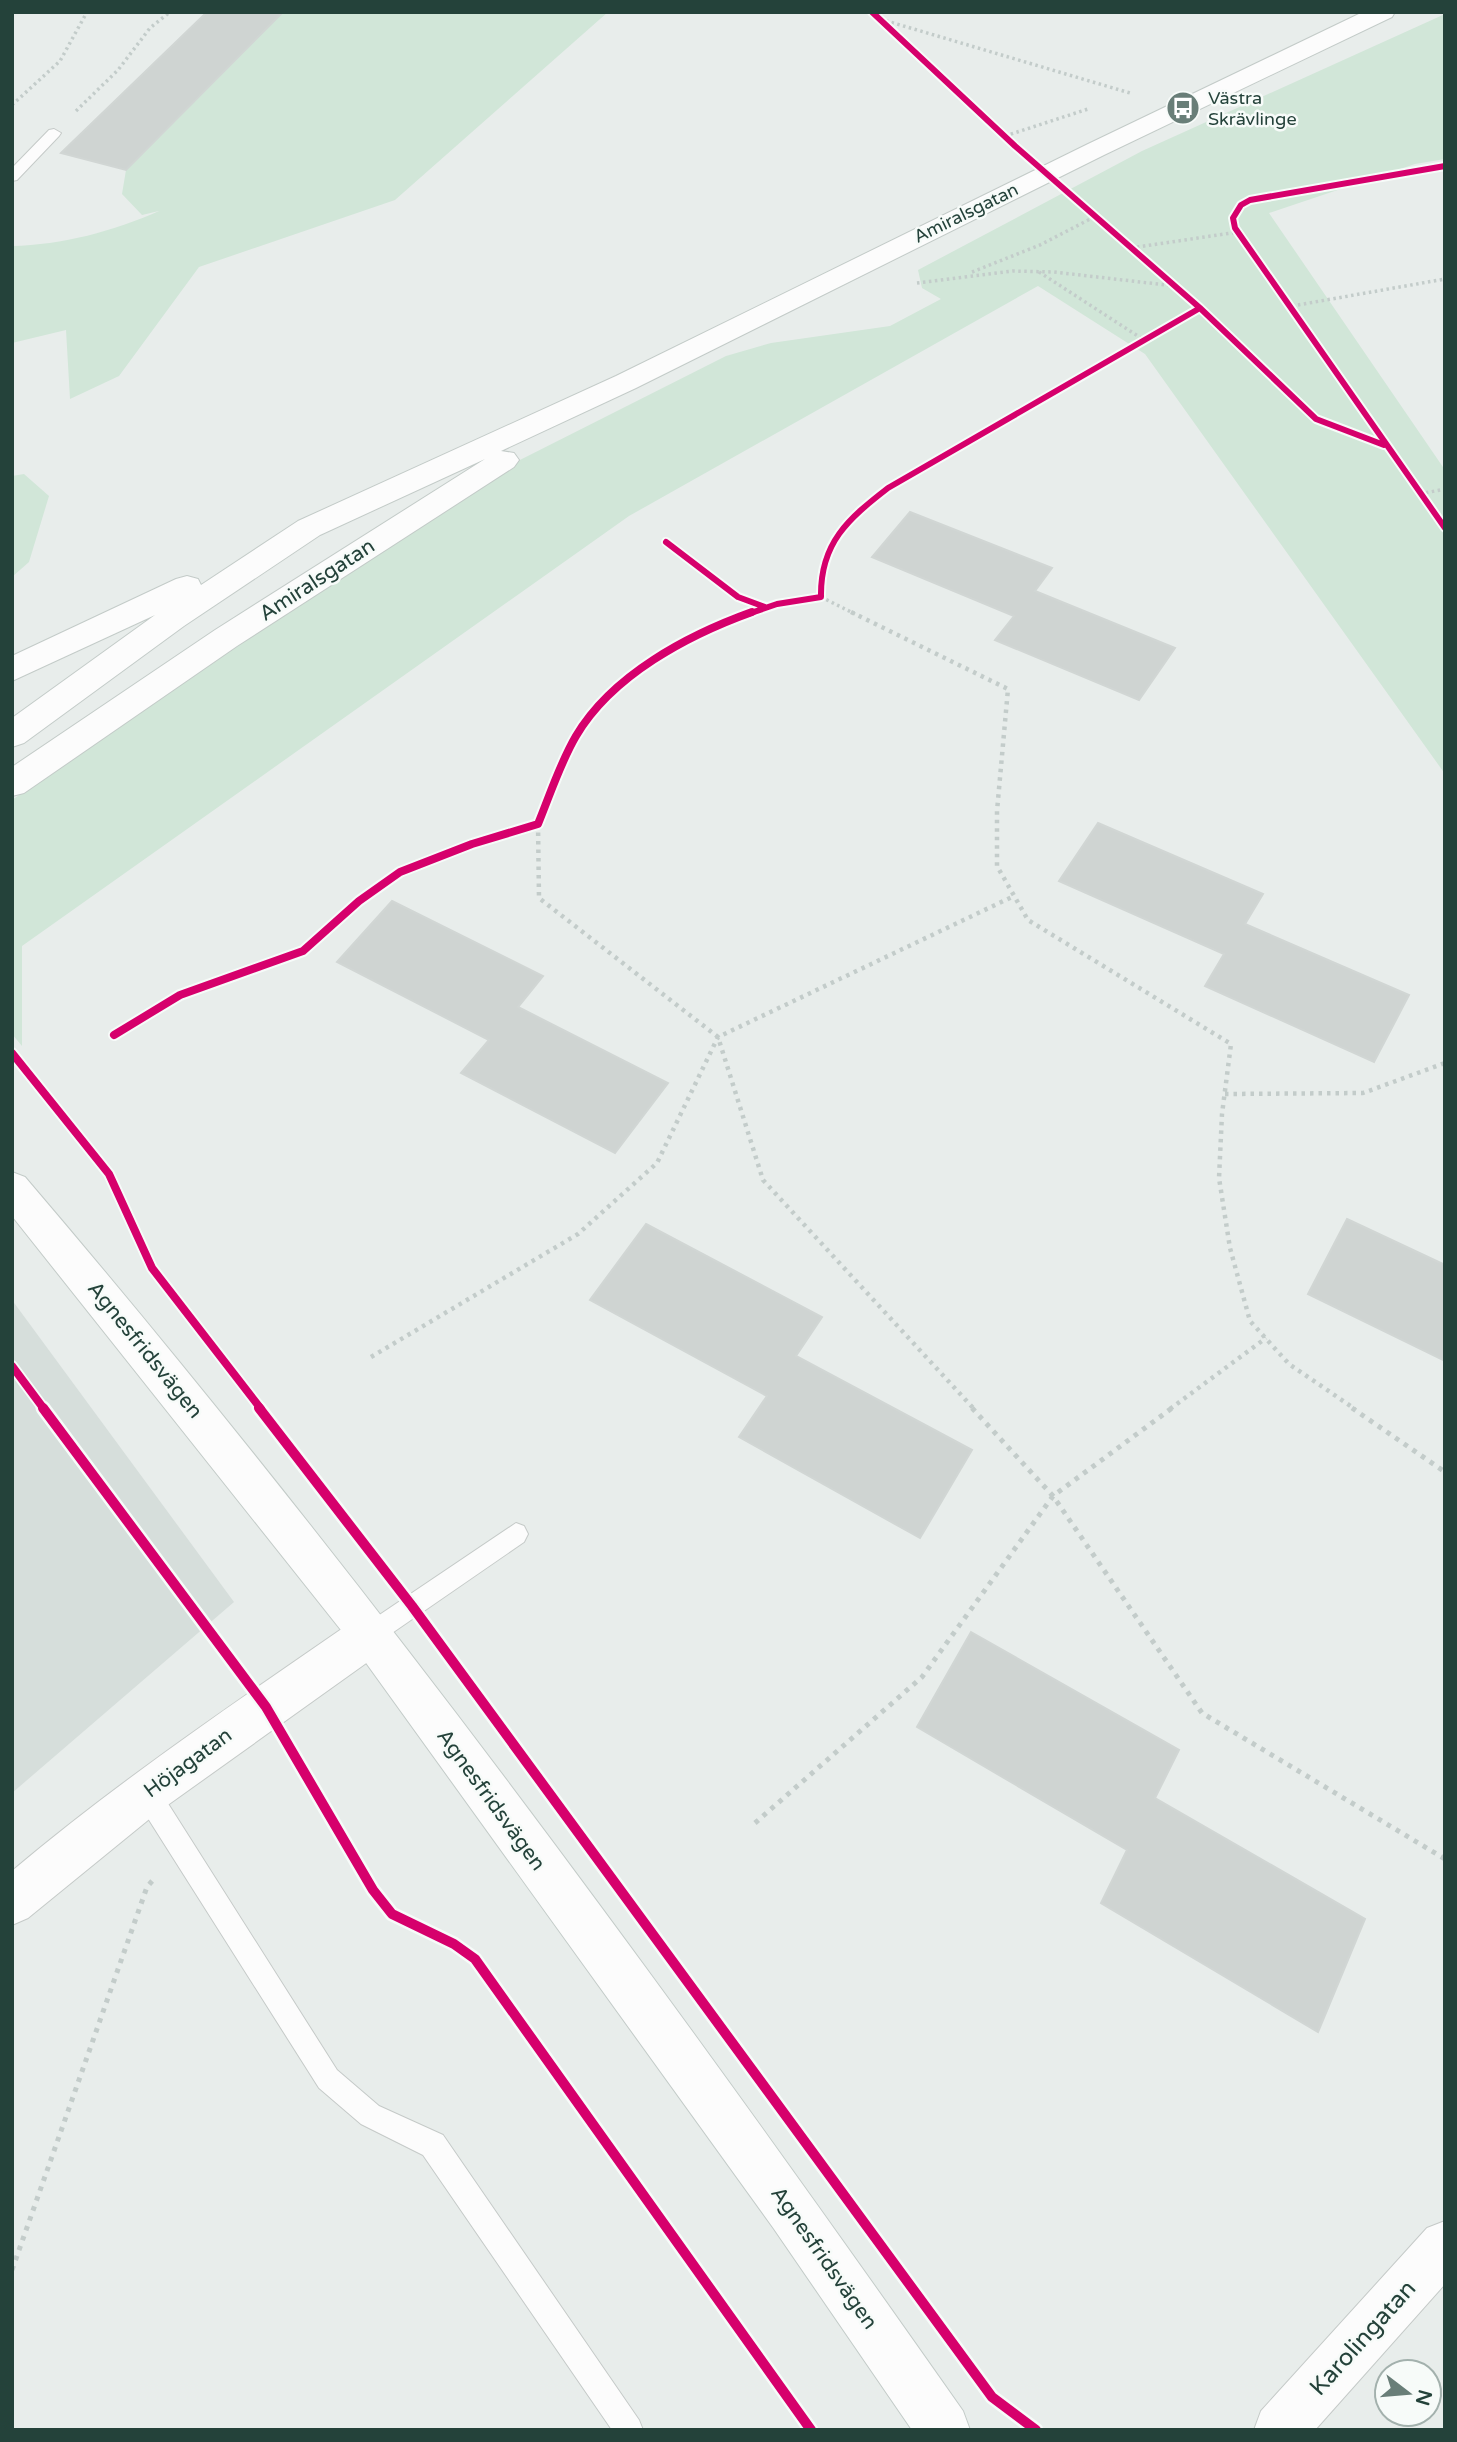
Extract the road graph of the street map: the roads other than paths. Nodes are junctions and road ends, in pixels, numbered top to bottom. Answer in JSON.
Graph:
{"nodes":[{"id":1,"x":1383,"y":12,"type":"edge"},
{"id":2,"x":54,"y":132,"type":"road end"},
{"id":3,"x":12,"y":177,"type":"edge"},
{"id":4,"x":625,"y":382,"type":"junction"},
{"id":5,"x":309,"y":528,"type":"junction"},
{"id":6,"x":12,"y":670,"type":"edge"},
{"id":7,"x":12,"y":735,"type":"edge"},
{"id":8,"x":12,"y":784,"type":"edge"},
{"id":9,"x":12,"y":1188,"type":"edge"},
{"id":10,"x":516,"y":1534,"type":"dead end"},
{"id":11,"x":371,"y":1634,"type":"junction"},
{"id":12,"x":146,"y":1792,"type":"junction"},
{"id":13,"x":12,"y":1902,"type":"edge"},
{"id":14,"x":1445,"y":2246,"type":"edge"},
{"id":15,"x":629,"y":2430,"type":"edge"},
{"id":16,"x":944,"y":2430,"type":"edge"},
{"id":17,"x":1280,"y":2430,"type":"edge"}],
"edges":[{"from":1,"to":4,"type":"main road","name":"Amiralsgatan"},
{"from":2,"to":3,"type":"lane"},
{"from":4,"to":5,"type":"main road","name":"Amiralsgatan"},
{"from":4,"to":8,"type":"main road","name":"Amiralsgatan"},
{"from":5,"to":6,"type":"main road"},
{"from":5,"to":7,"type":"main road","name":"Amiralsgatan"},
{"from":9,"to":11,"type":"main road","name":"Agnesfridsvägen"},
{"from":10,"to":11,"type":"lane"},
{"from":11,"to":12,"type":"main road","name":"Höjagatan"},
{"from":11,"to":16,"type":"main road","name":"Agnesfridsvägen"},
{"from":12,"to":13,"type":"main road","name":"Höjagatan"},
{"from":12,"to":15,"type":"lane"},
{"from":14,"to":17,"type":"main road","name":"Karolingatan"}]}
